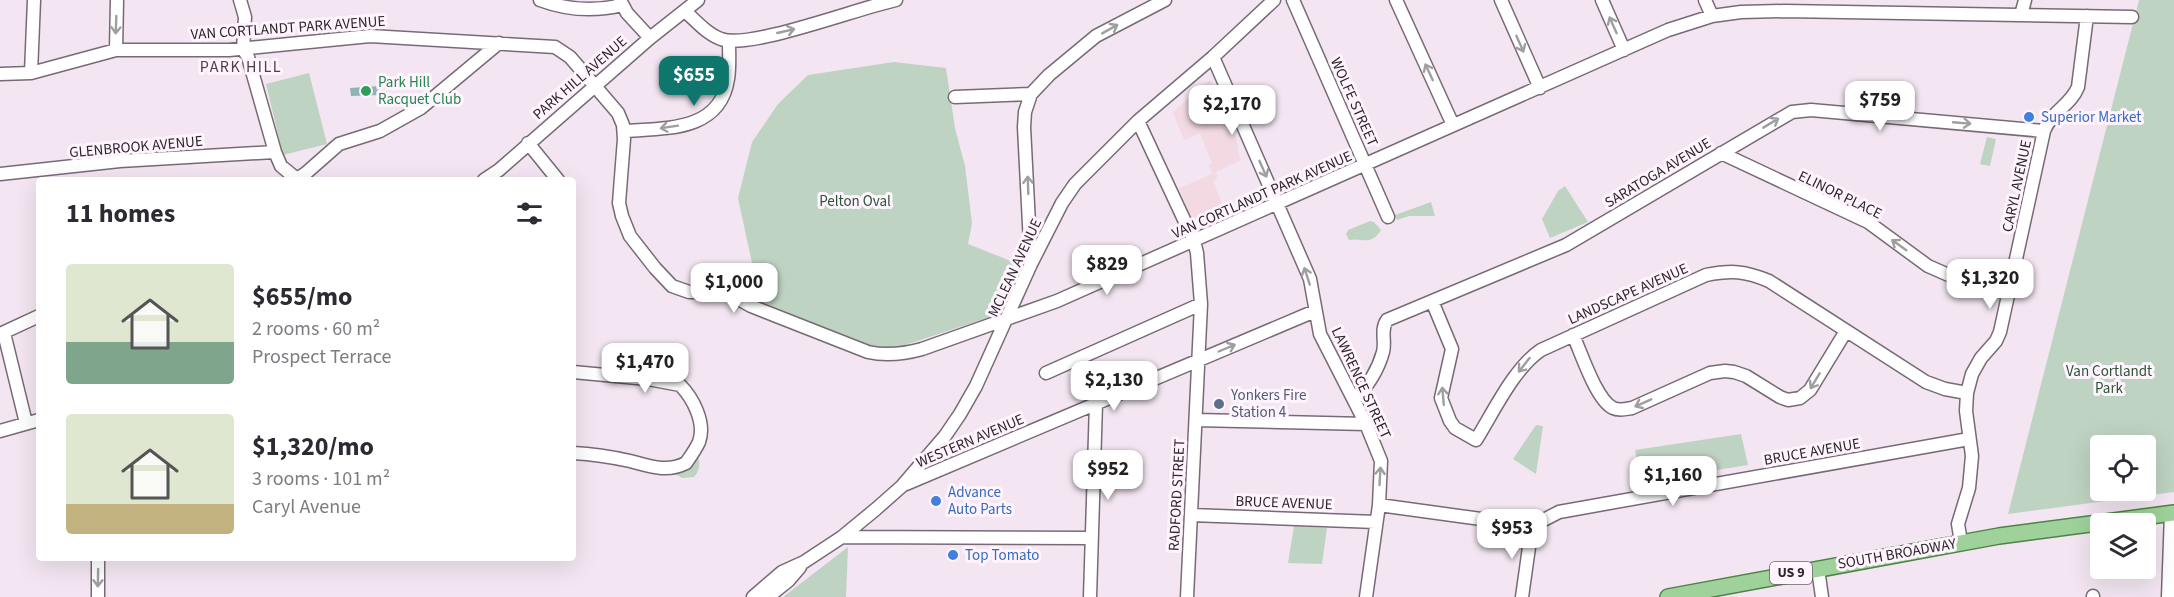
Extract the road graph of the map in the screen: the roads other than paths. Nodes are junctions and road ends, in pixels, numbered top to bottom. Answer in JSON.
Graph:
{"nodes":[{"id":1,"x":34,"y":0,"type":"edge"},
{"id":2,"x":117,"y":0,"type":"edge"},
{"id":3,"x":240,"y":0,"type":"edge"},
{"id":4,"x":540,"y":0,"type":"edge"},
{"id":5,"x":698,"y":0,"type":"edge"},
{"id":6,"x":896,"y":0,"type":"edge"},
{"id":7,"x":1165,"y":0,"type":"edge"},
{"id":8,"x":1274,"y":0,"type":"edge"},
{"id":9,"x":1293,"y":0,"type":"edge"},
{"id":10,"x":1396,"y":0,"type":"edge"},
{"id":11,"x":1501,"y":0,"type":"edge"},
{"id":12,"x":1602,"y":0,"type":"edge"},
{"id":13,"x":1705,"y":0,"type":"edge"},
{"id":14,"x":2025,"y":0,"type":"edge"},
{"id":15,"x":621,"y":3,"type":"edge"},
{"id":16,"x":1788,"y":5,"type":"edge"},
{"id":17,"x":854,"y":6,"type":"edge"},
{"id":18,"x":685,"y":11,"type":"junction"},
{"id":19,"x":2021,"y":15,"type":"junction"},
{"id":20,"x":1712,"y":16,"type":"junction"},
{"id":21,"x":2087,"y":16,"type":"junction"},
{"id":22,"x":2132,"y":16,"type":"dead end"},
{"id":23,"x":650,"y":38,"type":"junction"},
{"id":24,"x":729,"y":42,"type":"junction"},
{"id":25,"x":499,"y":43,"type":"junction"},
{"id":26,"x":243,"y":49,"type":"junction"},
{"id":27,"x":116,"y":50,"type":"junction"},
{"id":28,"x":1624,"y":50,"type":"junction"},
{"id":29,"x":1214,"y":57,"type":"junction"},
{"id":30,"x":31,"y":73,"type":"junction"},
{"id":31,"x":0,"y":74,"type":"edge"},
{"id":32,"x":595,"y":86,"type":"junction"},
{"id":33,"x":1540,"y":88,"type":"junction"},
{"id":34,"x":1031,"y":94,"type":"junction"},
{"id":35,"x":955,"y":97,"type":"dead end"},
{"id":36,"x":1138,"y":121,"type":"junction"},
{"id":37,"x":1453,"y":125,"type":"junction"},
{"id":38,"x":624,"y":131,"type":"junction"},
{"id":39,"x":2044,"y":131,"type":"junction"},
{"id":40,"x":528,"y":143,"type":"junction"},
{"id":41,"x":274,"y":152,"type":"junction"},
{"id":42,"x":1720,"y":153,"type":"junction"},
{"id":43,"x":1365,"y":165,"type":"junction"},
{"id":44,"x":0,"y":174,"type":"edge"},
{"id":45,"x":62,"y":174,"type":"edge"},
{"id":46,"x":295,"y":177,"type":"edge"},
{"id":47,"x":300,"y":177,"type":"edge"},
{"id":48,"x":488,"y":177,"type":"edge"},
{"id":49,"x":556,"y":177,"type":"edge"},
{"id":50,"x":1278,"y":203,"type":"junction"},
{"id":51,"x":1388,"y":217,"type":"dead end"},
{"id":52,"x":1194,"y":241,"type":"junction"},
{"id":53,"x":1031,"y":264,"type":"junction"},
{"id":54,"x":2009,"y":293,"type":"junction"},
{"id":55,"x":1432,"y":301,"type":"junction"},
{"id":56,"x":1201,"y":304,"type":"junction"},
{"id":57,"x":1315,"y":311,"type":"junction"},
{"id":58,"x":36,"y":317,"type":"edge"},
{"id":59,"x":1007,"y":320,"type":"junction"},
{"id":60,"x":1846,"y":331,"type":"junction"},
{"id":61,"x":2,"y":333,"type":"edge"},
{"id":62,"x":1573,"y":334,"type":"junction"},
{"id":63,"x":1198,"y":360,"type":"junction"},
{"id":64,"x":576,"y":372,"type":"edge"},
{"id":65,"x":1046,"y":373,"type":"dead end"},
{"id":66,"x":1967,"y":393,"type":"junction"},
{"id":67,"x":1354,"y":400,"type":"junction"},
{"id":68,"x":1096,"y":404,"type":"junction"},
{"id":69,"x":1196,"y":420,"type":"junction"},
{"id":70,"x":36,"y":421,"type":"edge"},
{"id":71,"x":26,"y":423,"type":"junction"},
{"id":72,"x":1366,"y":424,"type":"junction"},
{"id":73,"x":0,"y":431,"type":"edge"},
{"id":74,"x":1969,"y":439,"type":"junction"},
{"id":75,"x":576,"y":453,"type":"edge"},
{"id":76,"x":902,"y":486,"type":"junction"},
{"id":77,"x":1378,"y":504,"type":"junction"},
{"id":78,"x":2173,"y":513,"type":"edge"},
{"id":79,"x":1191,"y":515,"type":"junction"},
{"id":80,"x":1376,"y":522,"type":"junction"},
{"id":81,"x":1532,"y":526,"type":"junction"},
{"id":82,"x":842,"y":537,"type":"junction"},
{"id":83,"x":1092,"y":538,"type":"junction"},
{"id":84,"x":1961,"y":542,"type":"junction"},
{"id":85,"x":98,"y":561,"type":"edge"},
{"id":86,"x":804,"y":562,"type":"junction"},
{"id":87,"x":1818,"y":569,"type":"junction"},
{"id":88,"x":98,"y":597,"type":"edge"},
{"id":89,"x":753,"y":597,"type":"edge"},
{"id":90,"x":768,"y":597,"type":"edge"},
{"id":91,"x":1090,"y":597,"type":"edge"},
{"id":92,"x":1187,"y":597,"type":"edge"},
{"id":93,"x":1366,"y":597,"type":"edge"},
{"id":94,"x":1522,"y":597,"type":"edge"},
{"id":95,"x":1668,"y":597,"type":"edge"},
{"id":96,"x":1822,"y":597,"type":"edge"},
{"id":97,"x":2168,"y":597,"type":"edge"}],
"edges":[{"from":1,"to":30,"type":"street"},
{"from":2,"to":27,"type":"street","one_way":true},
{"from":3,"to":26,"type":"street"},
{"from":4,"to":15,"type":"street"},
{"from":5,"to":18,"type":"street","name":"PARK HILL AVENUE"},
{"from":6,"to":17,"type":"street"},
{"from":34,"to":7,"type":"street","one_way":true},
{"from":8,"to":29,"type":"street","name":"MCLEAN AVENUE"},
{"from":9,"to":43,"type":"street","name":"WOLFE STREET"},
{"from":37,"to":10,"type":"street","one_way":true},
{"from":11,"to":33,"type":"street","one_way":true},
{"from":28,"to":12,"type":"street","one_way":true},
{"from":13,"to":20,"type":"street"},
{"from":14,"to":19,"type":"street"},
{"from":15,"to":23,"type":"street"},
{"from":16,"to":19,"type":"street","name":"VAN CORTLANDT PARK AVENUE"},
{"from":16,"to":20,"type":"street","name":"VAN CORTLANDT PARK AVENUE"},
{"from":24,"to":17,"type":"street","one_way":true},
{"from":18,"to":23,"type":"street","name":"PARK HILL AVENUE"},
{"from":18,"to":24,"type":"street"},
{"from":19,"to":21,"type":"street","name":"VAN CORTLANDT PARK AVENUE"},
{"from":20,"to":28,"type":"street","name":"VAN CORTLANDT PARK AVENUE"},
{"from":21,"to":22,"type":"street","name":"VAN CORTLANDT PARK AVENUE"},
{"from":21,"to":39,"type":"street","name":"CARYL AVENUE"},
{"from":23,"to":32,"type":"street","name":"PARK HILL AVENUE"},
{"from":24,"to":38,"type":"street","one_way":true},
{"from":25,"to":26,"type":"street","name":"VAN CORTLANDT PARK AVENUE"},
{"from":25,"to":32,"type":"street","name":"VAN CORTLANDT PARK AVENUE"},
{"from":25,"to":47,"type":"street"},
{"from":26,"to":27,"type":"street","name":"VAN CORTLANDT PARK AVENUE"},
{"from":26,"to":41,"type":"street"},
{"from":27,"to":30,"type":"street","name":"VAN CORTLANDT PARK AVENUE"},
{"from":28,"to":33,"type":"street","name":"VAN CORTLANDT PARK AVENUE"},
{"from":29,"to":36,"type":"street","name":"MCLEAN AVENUE"},
{"from":29,"to":50,"type":"street","name":"LAWRENCE STREET","one_way":true},
{"from":30,"to":31,"type":"street","name":"VAN CORTLANDT PARK AVENUE"},
{"from":32,"to":38,"type":"street","name":"VAN CORTLANDT PARK AVENUE"},
{"from":32,"to":40,"type":"street","name":"PARK HILL AVENUE"},
{"from":33,"to":37,"type":"street","name":"VAN CORTLANDT PARK AVENUE"},
{"from":34,"to":35,"type":"street"},
{"from":53,"to":34,"type":"street","one_way":true},
{"from":36,"to":52,"type":"street","name":"RADFORD STREET"},
{"from":36,"to":53,"type":"street","name":"MCLEAN AVENUE"},
{"from":37,"to":43,"type":"street","name":"VAN CORTLANDT PARK AVENUE"},
{"from":38,"to":59,"type":"street","name":"VAN CORTLANDT PARK AVENUE"},
{"from":42,"to":39,"type":"street","name":"SARATOGA AVENUE","one_way":true},
{"from":39,"to":54,"type":"street","name":"CARYL AVENUE"},
{"from":40,"to":48,"type":"street","name":"PARK HILL AVENUE"},
{"from":40,"to":49,"type":"street"},
{"from":41,"to":45,"type":"street","name":"GLENBROOK AVENUE"},
{"from":41,"to":46,"type":"street"},
{"from":54,"to":42,"type":"street","name":"ELINOR PLACE","one_way":true},
{"from":42,"to":55,"type":"street","name":"SARATOGA AVENUE"},
{"from":43,"to":50,"type":"street","name":"VAN CORTLANDT PARK AVENUE"},
{"from":43,"to":51,"type":"street","name":"WOLFE STREET"},
{"from":44,"to":45,"type":"street","name":"GLENBROOK AVENUE"},
{"from":50,"to":52,"type":"street","name":"VAN CORTLANDT PARK AVENUE"},
{"from":57,"to":50,"type":"street","name":"LAWRENCE STREET","one_way":true},
{"from":52,"to":56,"type":"street","name":"RADFORD STREET"},
{"from":52,"to":59,"type":"street","name":"VAN CORTLANDT PARK AVENUE"},
{"from":53,"to":59,"type":"street","name":"MCLEAN AVENUE"},
{"from":54,"to":66,"type":"street","name":"CARYL AVENUE"},
{"from":62,"to":55,"type":"street","name":"LANDSCAPE AVENUE","one_way":true},
{"from":55,"to":67,"type":"street","name":"SARATOGA AVENUE"},
{"from":56,"to":63,"type":"street","name":"RADFORD STREET"},
{"from":56,"to":65,"type":"street"},
{"from":63,"to":57,"type":"street","name":"WESTERN AVENUE","one_way":true},
{"from":57,"to":67,"type":"street","name":"LAWRENCE STREET"},
{"from":58,"to":61,"type":"street"},
{"from":59,"to":76,"type":"street","name":"MCLEAN AVENUE"},
{"from":60,"to":62,"type":"street","name":"LANDSCAPE AVENUE"},
{"from":60,"to":62,"type":"street","one_way":true},
{"from":60,"to":66,"type":"street","name":"LANDSCAPE AVENUE"},
{"from":61,"to":71,"type":"street"},
{"from":63,"to":68,"type":"street","name":"WESTERN AVENUE"},
{"from":63,"to":69,"type":"street","name":"RADFORD STREET"},
{"from":64,"to":75,"type":"street"},
{"from":66,"to":74,"type":"street","name":"CARYL AVENUE"},
{"from":67,"to":72,"type":"street","name":"LAWRENCE STREET"},
{"from":68,"to":76,"type":"street","name":"WESTERN AVENUE"},
{"from":68,"to":83,"type":"street"},
{"from":69,"to":72,"type":"street"},
{"from":69,"to":79,"type":"street","name":"RADFORD STREET"},
{"from":70,"to":71,"type":"street"},
{"from":71,"to":73,"type":"street"},
{"from":77,"to":72,"type":"street","name":"LAWRENCE STREET","one_way":true},
{"from":74,"to":81,"type":"street","name":"BRUCE AVENUE"},
{"from":74,"to":84,"type":"street","name":"CARYL AVENUE"},
{"from":76,"to":82,"type":"street","name":"MCLEAN AVENUE"},
{"from":77,"to":80,"type":"street","name":"LAWRENCE STREET"},
{"from":77,"to":81,"type":"street"},
{"from":78,"to":84,"type":"main road","name":"SOUTH BROADWAY","number":"US 9"},
{"from":78,"to":97,"type":"street"},
{"from":79,"to":80,"type":"street","name":"BRUCE AVENUE"},
{"from":79,"to":92,"type":"street","name":"RADFORD STREET"},
{"from":80,"to":93,"type":"street","name":"LAWRENCE STREET"},
{"from":81,"to":94,"type":"street"},
{"from":82,"to":83,"type":"street"},
{"from":82,"to":86,"type":"street","name":"MCLEAN AVENUE"},
{"from":83,"to":91,"type":"street"},
{"from":84,"to":87,"type":"main road","name":"SOUTH BROADWAY","number":"US 9"},
{"from":85,"to":88,"type":"street","one_way":true},
{"from":86,"to":89,"type":"street","name":"MCLEAN AVENUE"},
{"from":86,"to":90,"type":"street","name":"MCLEAN AVENUE"},
{"from":87,"to":95,"type":"main road","name":"SOUTH BROADWAY","number":"US 9"},
{"from":87,"to":96,"type":"street"}]}
